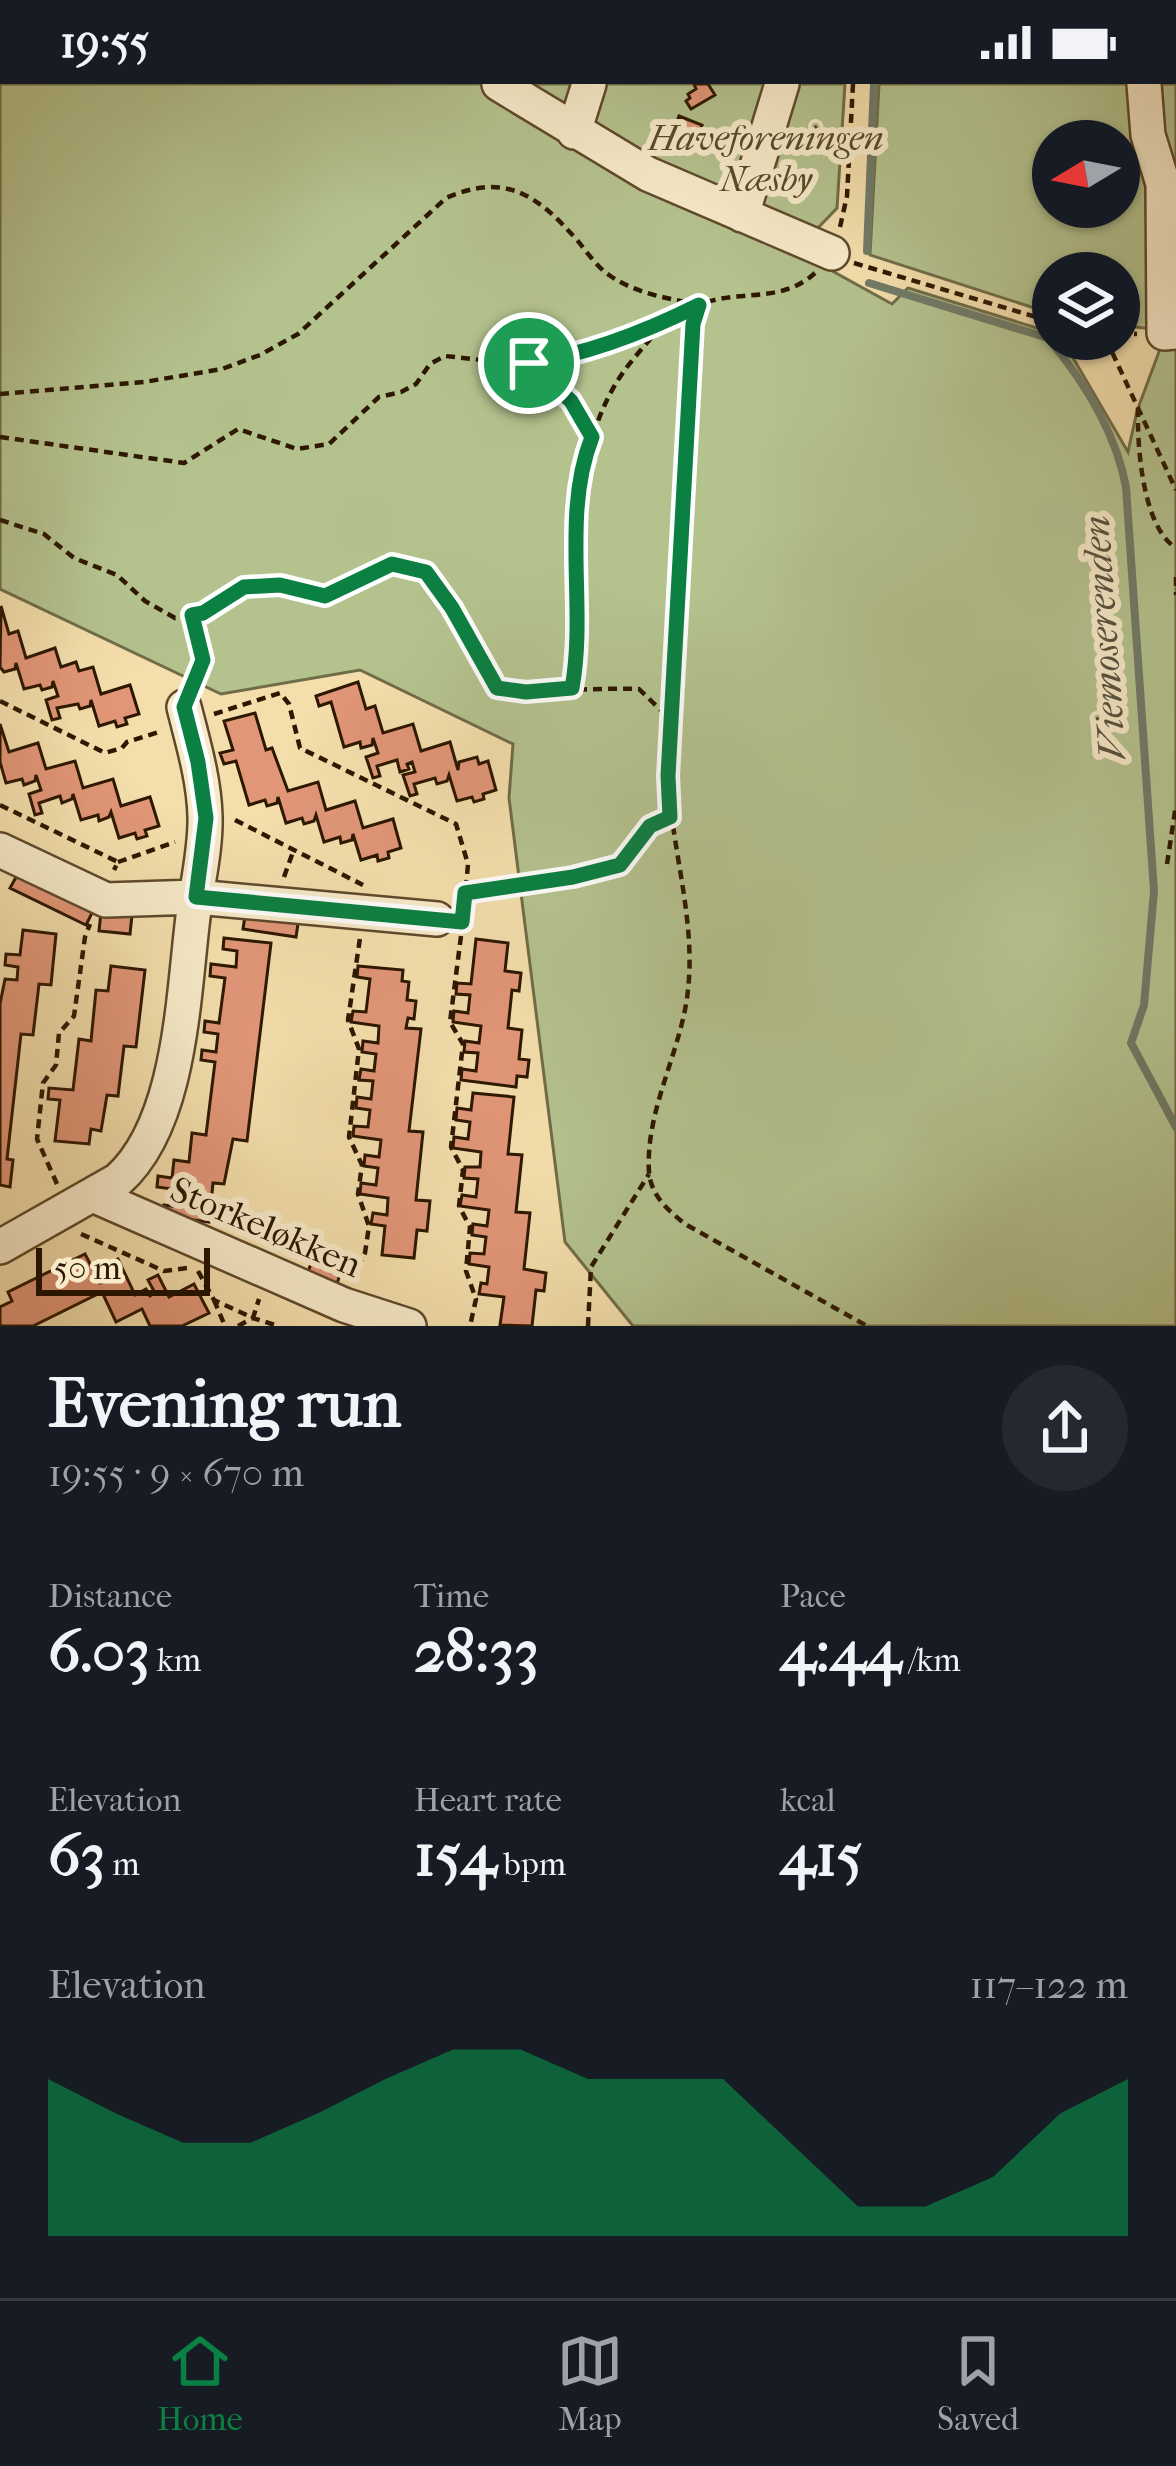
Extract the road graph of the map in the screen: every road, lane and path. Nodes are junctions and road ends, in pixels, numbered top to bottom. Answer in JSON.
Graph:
{"nodes":[{"id":1,"x":499,"y":84,"type":"edge"},
{"id":2,"x":589,"y":84,"type":"edge"},
{"id":3,"x":782,"y":84,"type":"edge"},
{"id":4,"x":853,"y":84,"type":"edge"},
{"id":5,"x":1144,"y":84,"type":"edge"},
{"id":6,"x":574,"y":132,"type":"junction"},
{"id":7,"x":742,"y":215,"type":"junction"},
{"id":8,"x":832,"y":253,"type":"junction"},
{"id":9,"x":699,"y":305,"type":"junction"},
{"id":10,"x":1032,"y":315,"type":"edge"},
{"id":11,"x":665,"y":322,"type":"junction"},
{"id":12,"x":1170,"y":333,"type":"edge"},
{"id":13,"x":1116,"y":360,"type":"edge"},
{"id":14,"x":529,"y":363,"type":"junction"},
{"id":15,"x":0,"y":394,"type":"edge"},
{"id":16,"x":1138,"y":404,"type":"junction"},
{"id":17,"x":0,"y":437,"type":"edge"},
{"id":18,"x":592,"y":437,"type":"junction"},
{"id":19,"x":1176,"y":490,"type":"edge"},
{"id":20,"x":0,"y":520,"type":"edge"},
{"id":21,"x":1176,"y":548,"type":"edge"},
{"id":22,"x":1176,"y":577,"type":"edge"},
{"id":23,"x":1176,"y":595,"type":"edge"},
{"id":24,"x":192,"y":615,"type":"junction"},
{"id":25,"x":572,"y":688,"type":"junction"},
{"id":26,"x":0,"y":700,"type":"edge"},
{"id":27,"x":194,"y":715,"type":"junction"},
{"id":28,"x":671,"y":720,"type":"junction"},
{"id":29,"x":0,"y":805,"type":"edge"},
{"id":30,"x":1176,"y":805,"type":"edge"},
{"id":31,"x":670,"y":817,"type":"junction"},
{"id":32,"x":212,"y":822,"type":"junction"},
{"id":33,"x":0,"y":850,"type":"edge"},
{"id":34,"x":118,"y":862,"type":"junction"},
{"id":35,"x":1167,"y":864,"type":"dead end"},
{"id":36,"x":465,"y":893,"type":"junction"},
{"id":37,"x":196,"y":897,"type":"junction"},
{"id":38,"x":102,"y":898,"type":"junction"},
{"id":39,"x":363,"y":915,"type":"junction"},
{"id":40,"x":437,"y":920,"type":"dead end"},
{"id":41,"x":649,"y":1174,"type":"junction"},
{"id":42,"x":82,"y":1203,"type":"junction"},
{"id":43,"x":0,"y":1247,"type":"edge"},
{"id":44,"x":214,"y":1300,"type":"junction"},
{"id":45,"x":344,"y":1305,"type":"junction"},
{"id":46,"x":253,"y":1318,"type":"junction"},
{"id":47,"x":225,"y":1326,"type":"edge"},
{"id":48,"x":238,"y":1326,"type":"edge"},
{"id":49,"x":278,"y":1326,"type":"edge"},
{"id":50,"x":409,"y":1326,"type":"edge"},
{"id":51,"x":470,"y":1326,"type":"edge"},
{"id":52,"x":588,"y":1326,"type":"edge"},
{"id":53,"x":867,"y":1326,"type":"edge"}],
"edges":[{"from":1,"to":6,"type":"street"},
{"from":2,"to":6,"type":"street"},
{"from":3,"to":7,"type":"street"},
{"from":4,"to":8,"type":"path"},
{"from":5,"to":12,"type":"street"},
{"from":6,"to":7,"type":"street"},
{"from":7,"to":8,"type":"street"},
{"from":8,"to":9,"type":"path"},
{"from":8,"to":10,"type":"path"},
{"from":9,"to":11,"type":"path"},
{"from":9,"to":15,"type":"path"},
{"from":9,"to":28,"type":"path"},
{"from":11,"to":14,"type":"path"},
{"from":11,"to":18,"type":"path"},
{"from":13,"to":16,"type":"path"},
{"from":14,"to":17,"type":"path"},
{"from":14,"to":18,"type":"path"},
{"from":16,"to":19,"type":"path"},
{"from":16,"to":21,"type":"path"},
{"from":18,"to":25,"type":"path"},
{"from":20,"to":24,"type":"path"},
{"from":22,"to":23,"type":"path"},
{"from":24,"to":25,"type":"path"},
{"from":24,"to":27,"type":"path"},
{"from":25,"to":28,"type":"path"},
{"from":26,"to":27,"type":"path"},
{"from":27,"to":32,"type":"street","name":"Storkeløkken"},
{"from":27,"to":36,"type":"path"},
{"from":28,"to":31,"type":"path"},
{"from":29,"to":34,"type":"path"},
{"from":30,"to":35,"type":"path"},
{"from":31,"to":36,"type":"path"},
{"from":31,"to":41,"type":"path"},
{"from":32,"to":34,"type":"path"},
{"from":32,"to":37,"type":"street","name":"Storkeløkken"},
{"from":32,"to":39,"type":"path"},
{"from":33,"to":38,"type":"street"},
{"from":34,"to":38,"type":"path"},
{"from":36,"to":51,"type":"path"},
{"from":37,"to":38,"type":"street"},
{"from":37,"to":39,"type":"street"},
{"from":37,"to":42,"type":"street","name":"Storkeløkken"},
{"from":38,"to":42,"type":"path"},
{"from":39,"to":40,"type":"street"},
{"from":39,"to":45,"type":"path"},
{"from":41,"to":52,"type":"path"},
{"from":41,"to":53,"type":"path"},
{"from":42,"to":43,"type":"street","name":"Storkeløkken"},
{"from":42,"to":44,"type":"path"},
{"from":42,"to":45,"type":"street","name":"Storkeløkken"},
{"from":44,"to":46,"type":"path"},
{"from":44,"to":47,"type":"path"},
{"from":45,"to":50,"type":"street","name":"Storkeløkken"},
{"from":46,"to":48,"type":"path"},
{"from":46,"to":49,"type":"path"}]}
